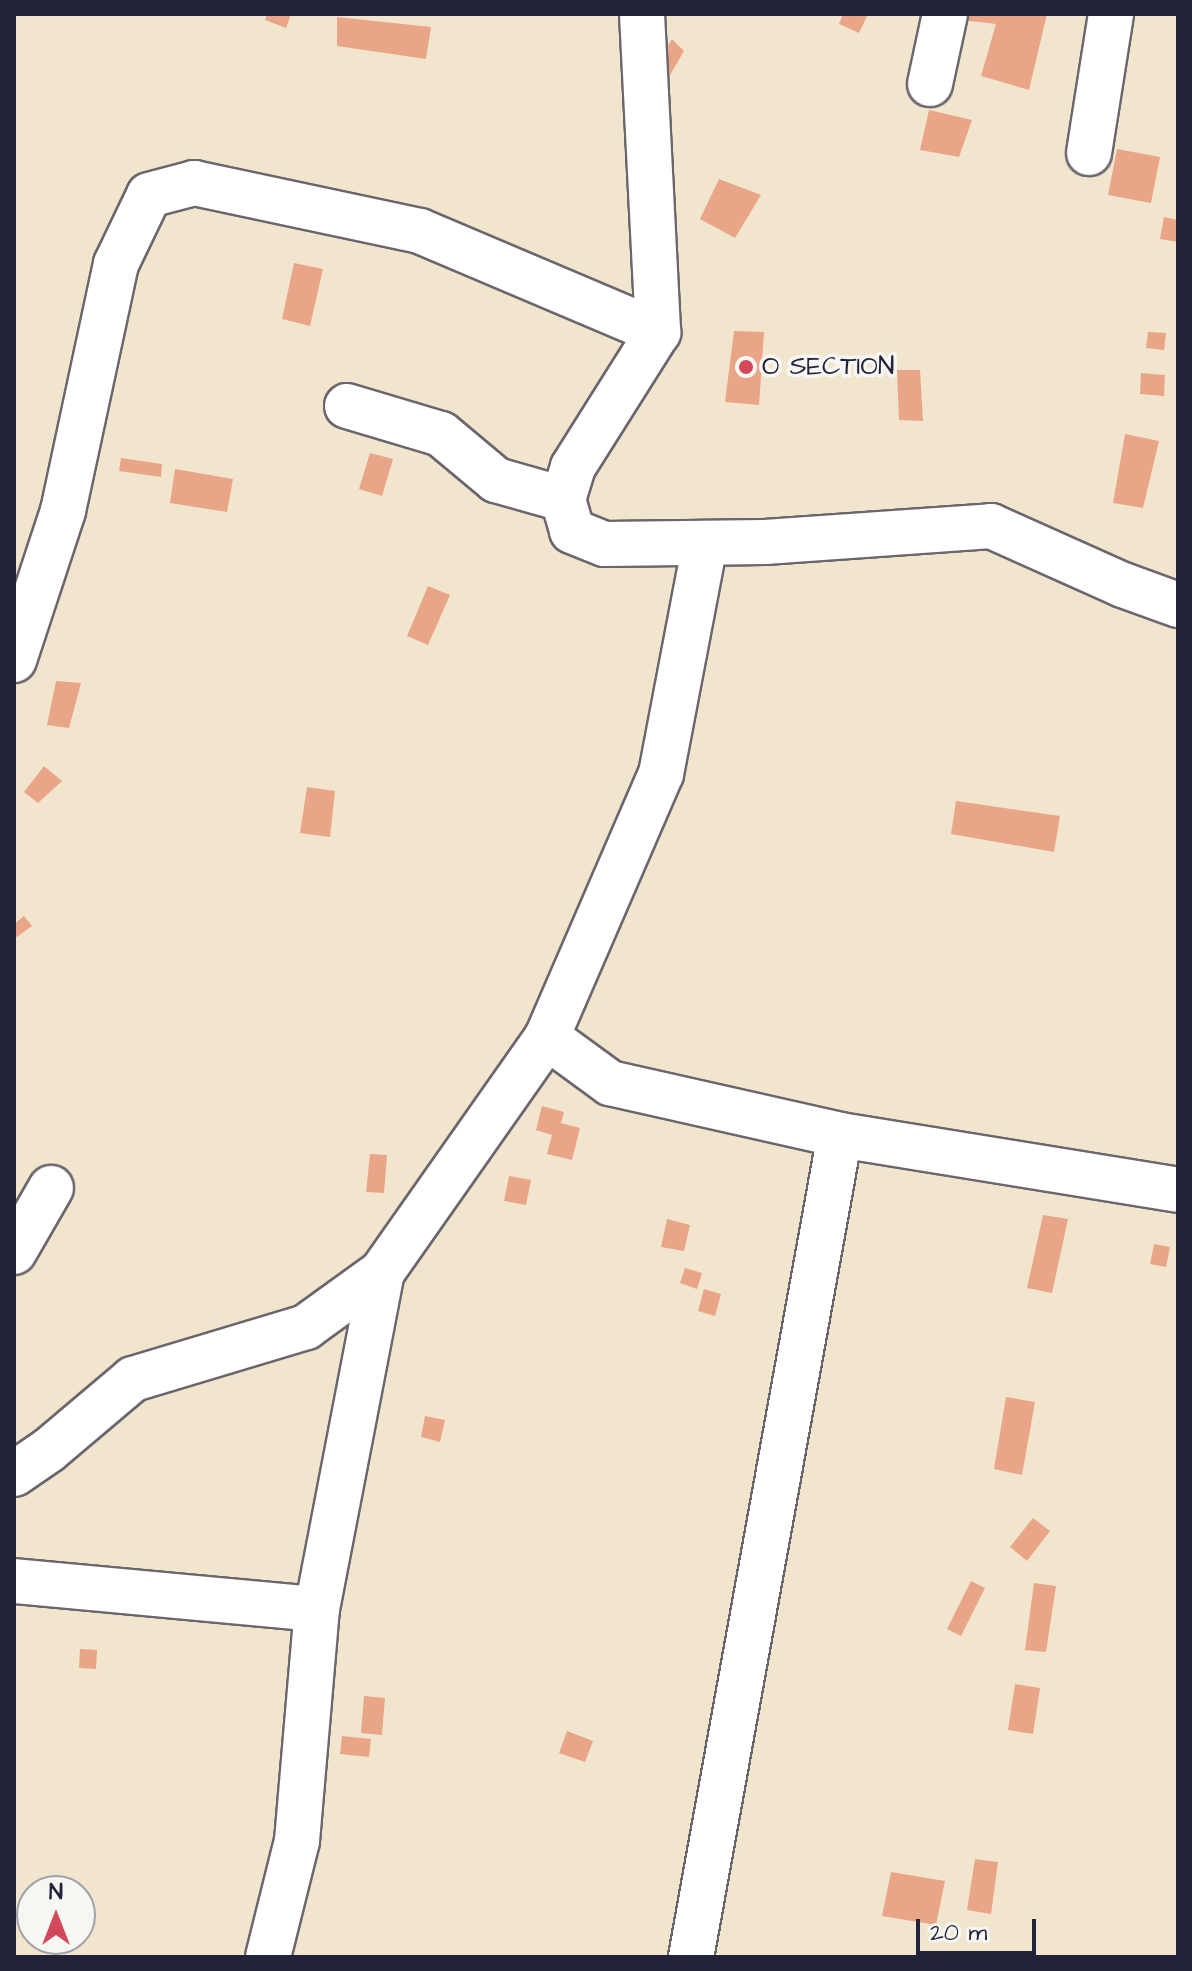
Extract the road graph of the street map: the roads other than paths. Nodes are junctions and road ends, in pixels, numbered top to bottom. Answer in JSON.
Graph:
{"nodes":[{"id":1,"x":642,"y":14,"type":"edge"},
{"id":2,"x":945,"y":14,"type":"edge"},
{"id":3,"x":1111,"y":14,"type":"edge"},
{"id":4,"x":930,"y":84,"type":"dead end"},
{"id":5,"x":1089,"y":153,"type":"dead end"},
{"id":6,"x":658,"y":332,"type":"junction"},
{"id":7,"x":347,"y":406,"type":"dead end"},
{"id":8,"x":563,"y":499,"type":"junction"},
{"id":9,"x":705,"y":543,"type":"junction"},
{"id":10,"x":1178,"y":605,"type":"edge"},
{"id":11,"x":14,"y":660,"type":"edge"},
{"id":12,"x":547,"y":1037,"type":"junction"},
{"id":13,"x":840,"y":1135,"type":"junction"},
{"id":14,"x":51,"y":1188,"type":"dead end"},
{"id":15,"x":1178,"y":1190,"type":"edge"},
{"id":16,"x":14,"y":1252,"type":"edge"},
{"id":17,"x":382,"y":1272,"type":"junction"},
{"id":18,"x":14,"y":1474,"type":"edge"},
{"id":19,"x":14,"y":1581,"type":"edge"},
{"id":20,"x":317,"y":1609,"type":"junction"},
{"id":21,"x":268,"y":1957,"type":"edge"},
{"id":22,"x":691,"y":1957,"type":"edge"}],
"edges":[{"from":1,"to":6,"type":"street"},
{"from":2,"to":4,"type":"street"},
{"from":3,"to":5,"type":"street"},
{"from":6,"to":8,"type":"street"},
{"from":6,"to":11,"type":"street"},
{"from":7,"to":8,"type":"street"},
{"from":8,"to":9,"type":"street"},
{"from":9,"to":10,"type":"street"},
{"from":9,"to":12,"type":"street"},
{"from":12,"to":13,"type":"street"},
{"from":12,"to":17,"type":"street"},
{"from":13,"to":15,"type":"street"},
{"from":13,"to":22,"type":"street"},
{"from":14,"to":16,"type":"street"},
{"from":17,"to":18,"type":"street"},
{"from":17,"to":20,"type":"street"},
{"from":19,"to":20,"type":"street"},
{"from":20,"to":21,"type":"street"}]}
